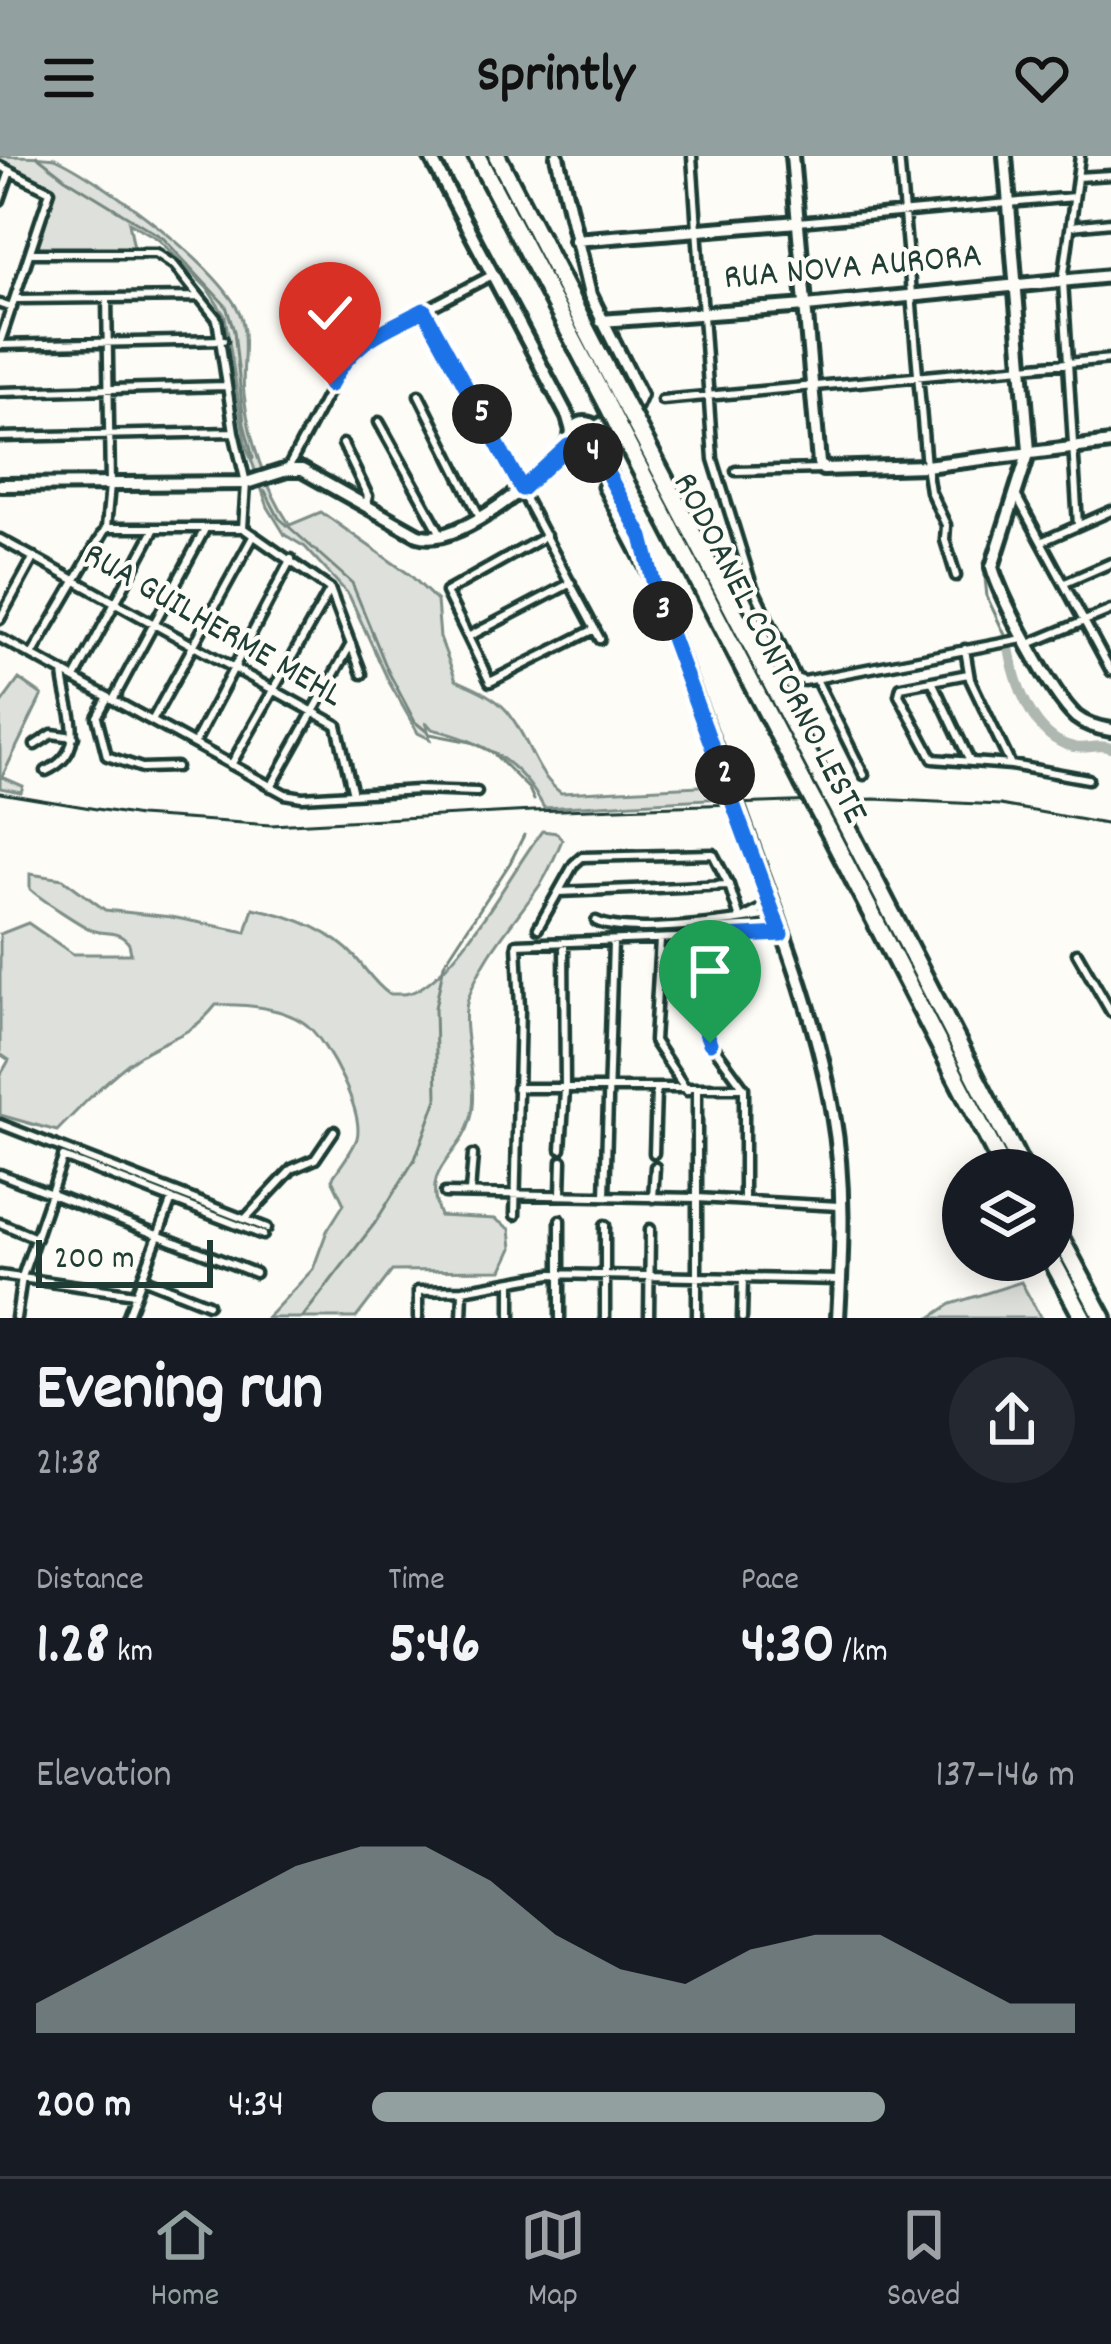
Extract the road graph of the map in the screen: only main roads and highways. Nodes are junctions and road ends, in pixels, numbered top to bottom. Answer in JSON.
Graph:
{"nodes":[{"id":1,"x":477,"y":156,"type":"edge"},
{"id":2,"x":496,"y":156,"type":"edge"},
{"id":3,"x":615,"y":402,"type":"junction"},
{"id":4,"x":627,"y":426,"type":"junction"},
{"id":5,"x":836,"y":825,"type":"junction"},
{"id":6,"x":994,"y":1149,"type":"edge"},
{"id":7,"x":1012,"y":1149,"type":"edge"},
{"id":8,"x":1074,"y":1265,"type":"edge"},
{"id":9,"x":1063,"y":1281,"type":"edge"},
{"id":10,"x":1083,"y":1318,"type":"edge"},
{"id":11,"x":1103,"y":1318,"type":"edge"}],
"edges":[{"from":1,"to":3,"type":"highway","name":"RODOANEL CONTORNO LESTE"},
{"from":2,"to":3,"type":"highway","name":"RODOANEL CONTORNO LESTE"},
{"from":3,"to":4,"type":"highway","name":"RODOANEL CONTORNO LESTE","bridge":true},
{"from":4,"to":5,"type":"highway","name":"RODOANEL CONTORNO LESTE","bridge":true},
{"from":4,"to":5,"type":"highway","name":"RODOANEL CONTORNO LESTE","bridge":true},
{"from":5,"to":6,"type":"highway","name":"RODOANEL CONTORNO LESTE"},
{"from":5,"to":7,"type":"highway","name":"RODOANEL CONTORNO LESTE"},
{"from":8,"to":11,"type":"highway"},
{"from":9,"to":10,"type":"highway"}]}
